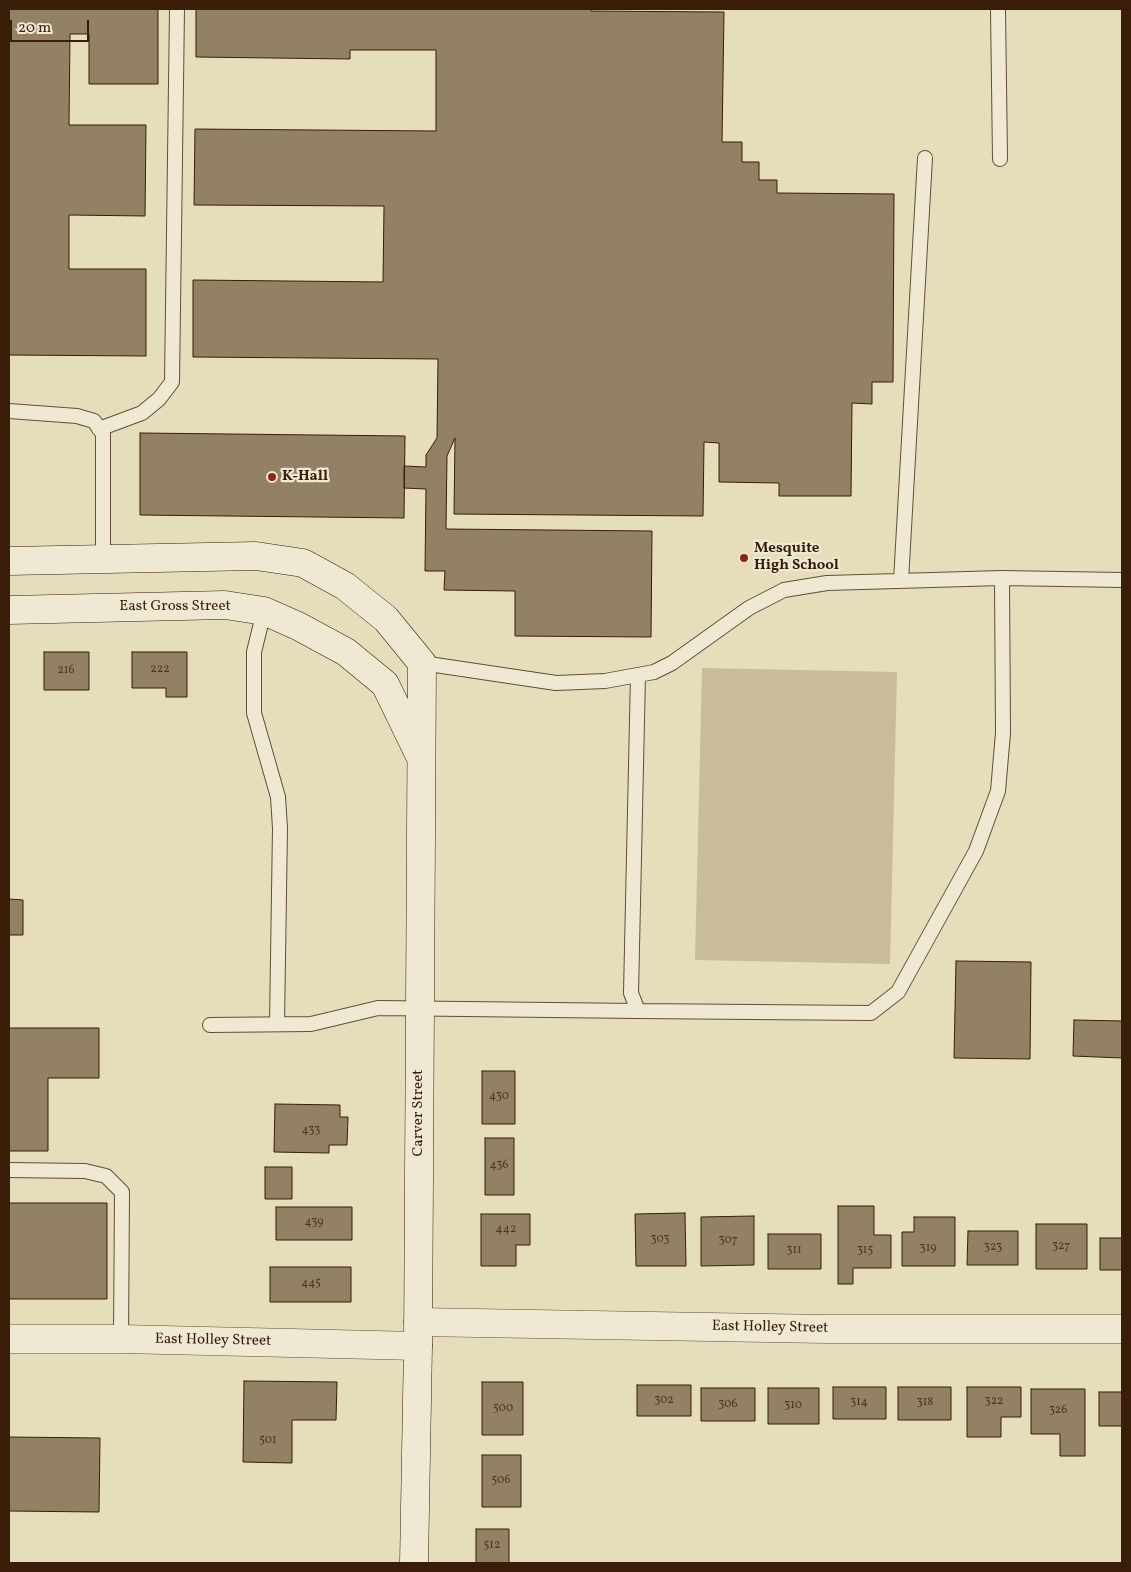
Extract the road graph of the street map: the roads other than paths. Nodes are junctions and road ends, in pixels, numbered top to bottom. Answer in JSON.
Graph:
{"nodes":[{"id":1,"x":177,"y":9,"type":"edge"},
{"id":2,"x":998,"y":9,"type":"edge"},
{"id":3,"x":925,"y":158,"type":"dead end"},
{"id":4,"x":1000,"y":159,"type":"dead end"},
{"id":5,"x":9,"y":411,"type":"edge"},
{"id":6,"x":99,"y":429,"type":"junction"},
{"id":7,"x":103,"y":559,"type":"junction"},
{"id":8,"x":9,"y":561,"type":"edge"},
{"id":9,"x":1002,"y":578,"type":"junction"},
{"id":10,"x":1122,"y":580,"type":"edge"},
{"id":11,"x":901,"y":581,"type":"junction"},
{"id":12,"x":9,"y":610,"type":"edge"},
{"id":13,"x":264,"y":611,"type":"junction"},
{"id":14,"x":422,"y":663,"type":"junction"},
{"id":15,"x":638,"y":675,"type":"junction"},
{"id":16,"x":422,"y":759,"type":"junction"},
{"id":17,"x":420,"y":1008,"type":"junction"},
{"id":18,"x":638,"y":1010,"type":"junction"},
{"id":19,"x":277,"y":1024,"type":"junction"},
{"id":20,"x":210,"y":1025,"type":"dead end"},
{"id":21,"x":9,"y":1170,"type":"edge"},
{"id":22,"x":1122,"y":1329,"type":"edge"},
{"id":23,"x":418,"y":1334,"type":"junction"},
{"id":24,"x":9,"y":1339,"type":"edge"},
{"id":25,"x":121,"y":1339,"type":"junction"},
{"id":26,"x":414,"y":1563,"type":"edge"}],
"edges":[{"from":1,"to":6,"type":"lane"},
{"from":2,"to":4,"type":"lane"},
{"from":3,"to":11,"type":"lane"},
{"from":5,"to":6,"type":"lane"},
{"from":6,"to":7,"type":"lane"},
{"from":7,"to":8,"type":"street"},
{"from":7,"to":14,"type":"street"},
{"from":9,"to":10,"type":"lane"},
{"from":9,"to":11,"type":"lane"},
{"from":9,"to":18,"type":"lane"},
{"from":11,"to":15,"type":"lane"},
{"from":12,"to":13,"type":"street","name":"East Gross Street"},
{"from":13,"to":16,"type":"street","name":"East Gross Street"},
{"from":13,"to":19,"type":"lane"},
{"from":14,"to":15,"type":"lane"},
{"from":14,"to":16,"type":"street","name":"Carver Street"},
{"from":15,"to":18,"type":"lane"},
{"from":16,"to":17,"type":"street","name":"Carver Street"},
{"from":17,"to":18,"type":"lane"},
{"from":17,"to":19,"type":"lane"},
{"from":17,"to":23,"type":"street","name":"Carver Street"},
{"from":19,"to":20,"type":"lane"},
{"from":21,"to":25,"type":"lane"},
{"from":22,"to":23,"type":"street","name":"East Holley Street"},
{"from":23,"to":25,"type":"street","name":"East Holley Street"},
{"from":23,"to":26,"type":"street","name":"Carver Street"},
{"from":24,"to":25,"type":"street","name":"East Holley Street"}]}
